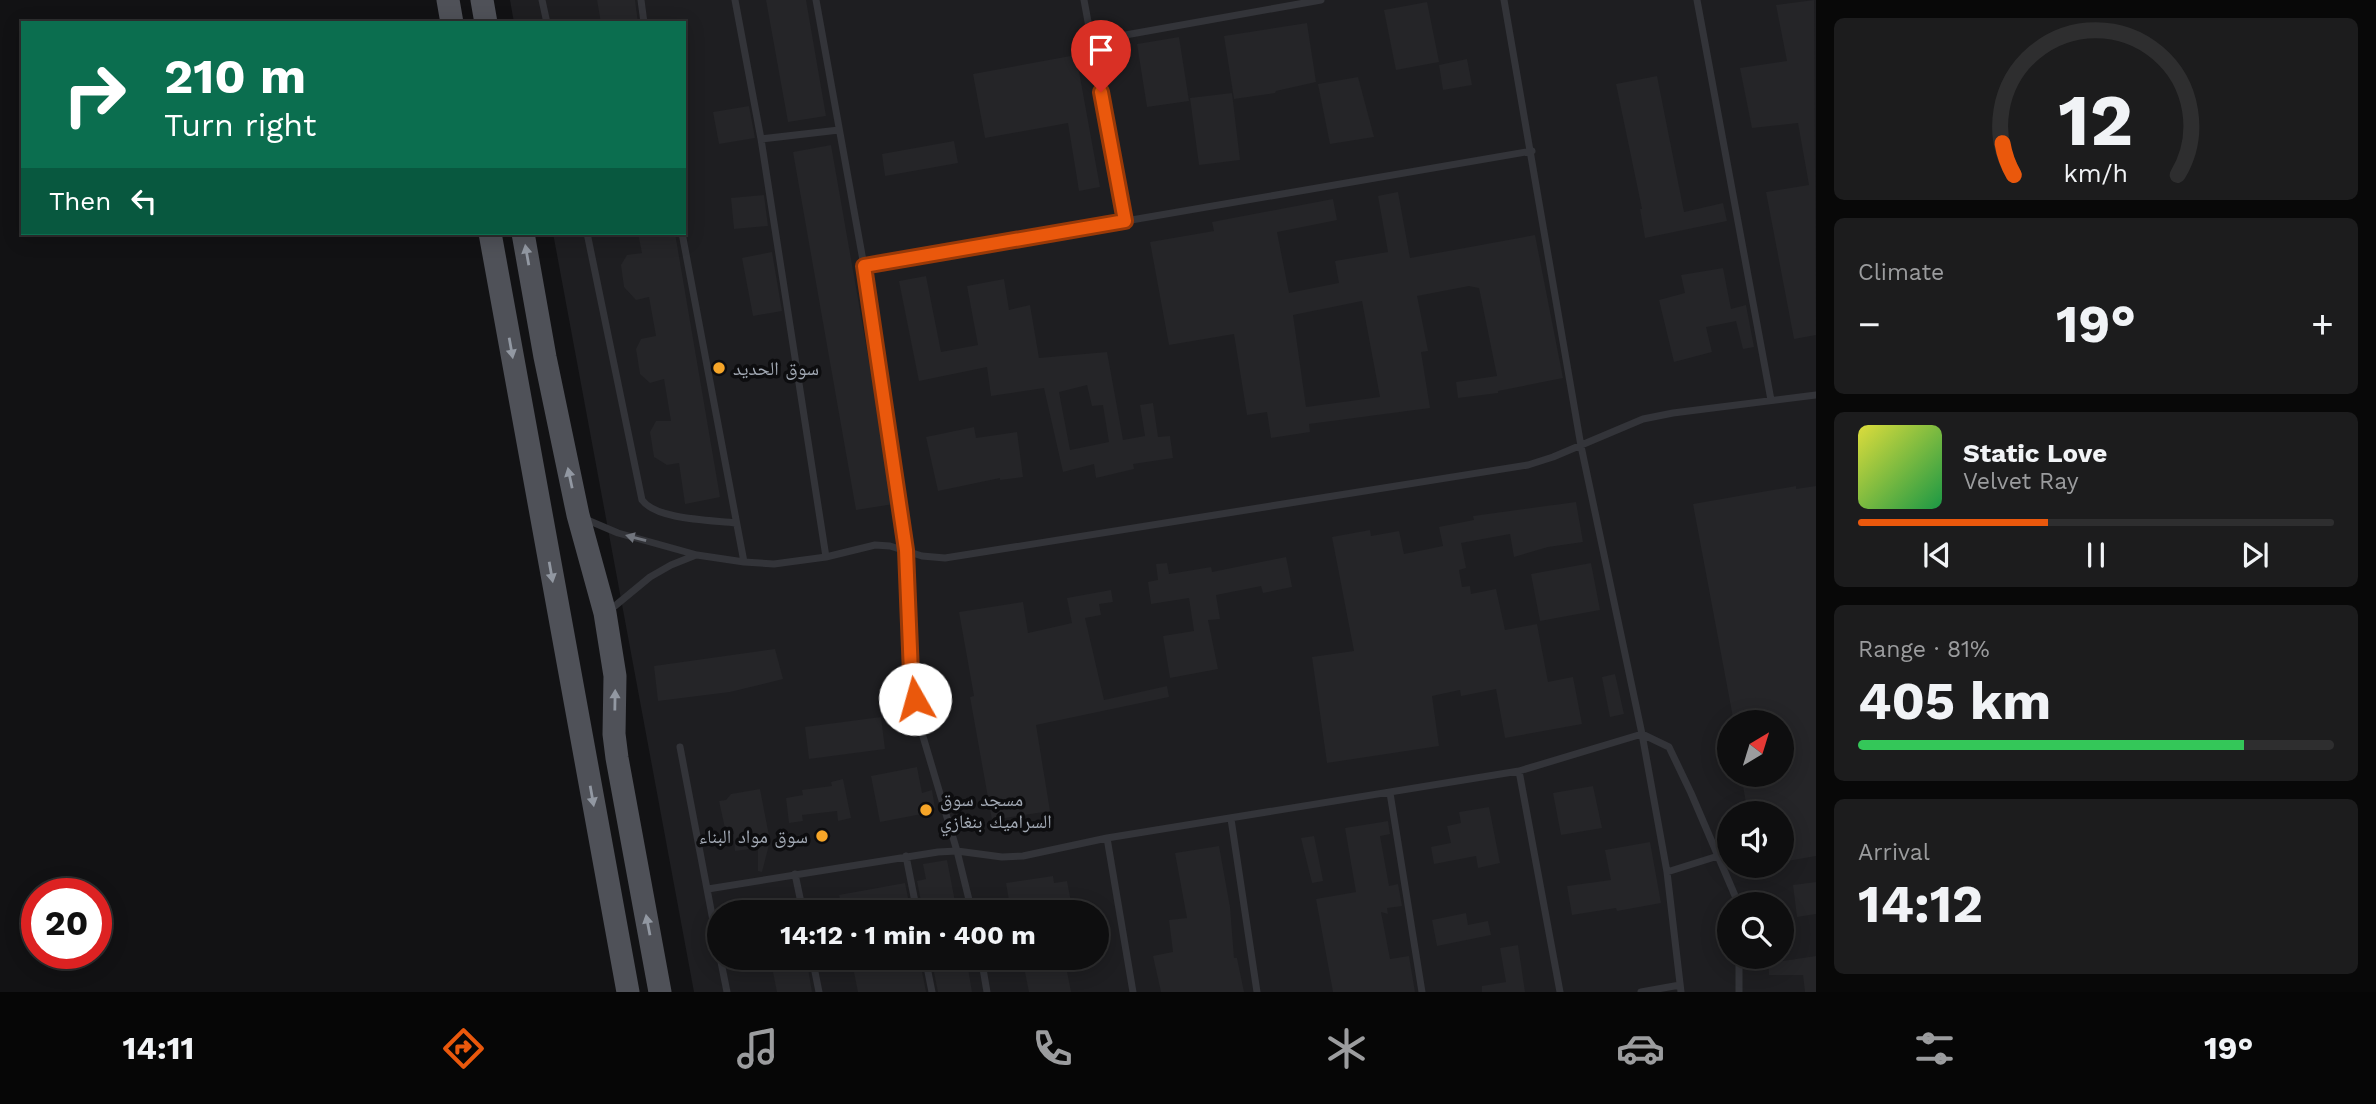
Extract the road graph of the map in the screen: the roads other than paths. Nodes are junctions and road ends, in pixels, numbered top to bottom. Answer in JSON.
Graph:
{"nodes":[{"id":1,"x":448,"y":0,"type":"edge"},
{"id":2,"x":482,"y":0,"type":"edge"},
{"id":3,"x":542,"y":0,"type":"edge"},
{"id":4,"x":640,"y":0,"type":"edge"},
{"id":5,"x":735,"y":0,"type":"edge"},
{"id":6,"x":816,"y":0,"type":"edge"},
{"id":7,"x":1084,"y":0,"type":"edge"},
{"id":8,"x":1321,"y":0,"type":"edge"},
{"id":9,"x":1504,"y":0,"type":"edge"},
{"id":10,"x":1698,"y":0,"type":"edge"},
{"id":11,"x":452,"y":21,"type":"edge"},
{"id":12,"x":486,"y":21,"type":"edge"},
{"id":13,"x":547,"y":21,"type":"edge"},
{"id":14,"x":644,"y":21,"type":"edge"},
{"id":15,"x":1092,"y":41,"type":"junction"},
{"id":16,"x":839,"y":130,"type":"junction"},
{"id":17,"x":761,"y":139,"type":"junction"},
{"id":18,"x":1532,"y":151,"type":"junction"},
{"id":19,"x":1125,"y":221,"type":"junction"},
{"id":20,"x":490,"y":235,"type":"edge"},
{"id":21,"x":523,"y":235,"type":"edge"},
{"id":22,"x":587,"y":235,"type":"edge"},
{"id":23,"x":682,"y":235,"type":"edge"},
{"id":24,"x":864,"y":266,"type":"junction"},
{"id":25,"x":1816,"y":395,"type":"edge"},
{"id":26,"x":1771,"y":400,"type":"junction"},
{"id":27,"x":1581,"y":446,"type":"junction"},
{"id":28,"x":578,"y":515,"type":"junction"},
{"id":29,"x":736,"y":523,"type":"junction"},
{"id":30,"x":906,"y":550,"type":"junction"},
{"id":31,"x":697,"y":555,"type":"junction"},
{"id":32,"x":826,"y":557,"type":"junction"},
{"id":33,"x":744,"y":562,"type":"junction"},
{"id":34,"x":605,"y":613,"type":"junction"},
{"id":35,"x":1642,"y":734,"type":"junction"},
{"id":36,"x":680,"y":747,"type":"dead end"},
{"id":37,"x":1519,"y":771,"type":"junction"},
{"id":38,"x":1390,"y":793,"type":"junction"},
{"id":39,"x":1231,"y":819,"type":"junction"},
{"id":40,"x":1107,"y":838,"type":"junction"},
{"id":41,"x":957,"y":851,"type":"junction"},
{"id":42,"x":1717,"y":854,"type":"edge"},
{"id":43,"x":906,"y":856,"type":"junction"},
{"id":44,"x":1717,"y":856,"type":"edge"},
{"id":45,"x":1667,"y":872,"type":"junction"},
{"id":46,"x":795,"y":874,"type":"junction"},
{"id":47,"x":708,"y":889,"type":"junction"},
{"id":48,"x":710,"y":900,"type":"edge"},
{"id":49,"x":800,"y":900,"type":"edge"},
{"id":50,"x":915,"y":900,"type":"edge"},
{"id":51,"x":969,"y":900,"type":"edge"},
{"id":52,"x":1739,"y":969,"type":"edge"},
{"id":53,"x":723,"y":970,"type":"edge"},
{"id":54,"x":815,"y":970,"type":"edge"},
{"id":55,"x":928,"y":970,"type":"edge"},
{"id":56,"x":983,"y":970,"type":"edge"},
{"id":57,"x":1680,"y":989,"type":"edge"},
{"id":58,"x":628,"y":992,"type":"edge"},
{"id":59,"x":660,"y":992,"type":"edge"},
{"id":60,"x":727,"y":992,"type":"edge"},
{"id":61,"x":819,"y":992,"type":"edge"},
{"id":62,"x":932,"y":992,"type":"edge"},
{"id":63,"x":987,"y":992,"type":"edge"},
{"id":64,"x":1133,"y":992,"type":"edge"},
{"id":65,"x":1257,"y":992,"type":"edge"},
{"id":66,"x":1422,"y":992,"type":"edge"},
{"id":67,"x":1559,"y":992,"type":"edge"},
{"id":68,"x":1641,"y":992,"type":"edge"},
{"id":69,"x":1739,"y":992,"type":"edge"}],
"edges":[{"from":1,"to":11,"type":"main road"},
{"from":2,"to":12,"type":"main road"},
{"from":3,"to":13,"type":"lane"},
{"from":4,"to":14,"type":"lane"},
{"from":5,"to":17,"type":"lane"},
{"from":6,"to":16,"type":"lane"},
{"from":7,"to":15,"type":"lane"},
{"from":8,"to":15,"type":"lane"},
{"from":9,"to":18,"type":"lane"},
{"from":10,"to":26,"type":"lane"},
{"from":15,"to":19,"type":"lane"},
{"from":16,"to":17,"type":"lane"},
{"from":16,"to":24,"type":"lane"},
{"from":17,"to":32,"type":"lane"},
{"from":18,"to":19,"type":"lane"},
{"from":18,"to":27,"type":"lane"},
{"from":19,"to":24,"type":"lane"},
{"from":20,"to":58,"type":"main road","one_way":true},
{"from":28,"to":21,"type":"main road","one_way":true},
{"from":22,"to":29,"type":"lane"},
{"from":23,"to":29,"type":"lane"},
{"from":24,"to":30,"type":"lane"},
{"from":25,"to":26,"type":"lane"},
{"from":26,"to":27,"type":"lane"},
{"from":27,"to":30,"type":"lane"},
{"from":27,"to":35,"type":"lane"},
{"from":31,"to":28,"type":"lane","one_way":true},
{"from":28,"to":34,"type":"main road"},
{"from":29,"to":33,"type":"lane"},
{"from":30,"to":32,"type":"lane"},
{"from":30,"to":41,"type":"lane"},
{"from":31,"to":33,"type":"lane"},
{"from":31,"to":34,"type":"lane"},
{"from":32,"to":33,"type":"lane"},
{"from":59,"to":34,"type":"main road","one_way":true},
{"from":35,"to":37,"type":"lane"},
{"from":35,"to":42,"type":"lane"},
{"from":35,"to":45,"type":"lane"},
{"from":36,"to":47,"type":"lane"},
{"from":37,"to":38,"type":"lane"},
{"from":37,"to":67,"type":"lane"},
{"from":38,"to":39,"type":"lane"},
{"from":38,"to":66,"type":"lane"},
{"from":39,"to":40,"type":"lane"},
{"from":39,"to":65,"type":"lane"},
{"from":40,"to":41,"type":"lane"},
{"from":40,"to":64,"type":"lane"},
{"from":41,"to":43,"type":"lane"},
{"from":41,"to":51,"type":"lane"},
{"from":43,"to":46,"type":"lane"},
{"from":43,"to":50,"type":"lane"},
{"from":44,"to":45,"type":"lane"},
{"from":45,"to":57,"type":"lane"},
{"from":46,"to":47,"type":"lane"},
{"from":46,"to":49,"type":"lane"},
{"from":47,"to":48,"type":"lane"},
{"from":52,"to":69,"type":"lane"},
{"from":53,"to":60,"type":"lane"},
{"from":54,"to":61,"type":"lane"},
{"from":55,"to":62,"type":"lane"},
{"from":56,"to":63,"type":"lane"},
{"from":57,"to":68,"type":"lane"}]}
